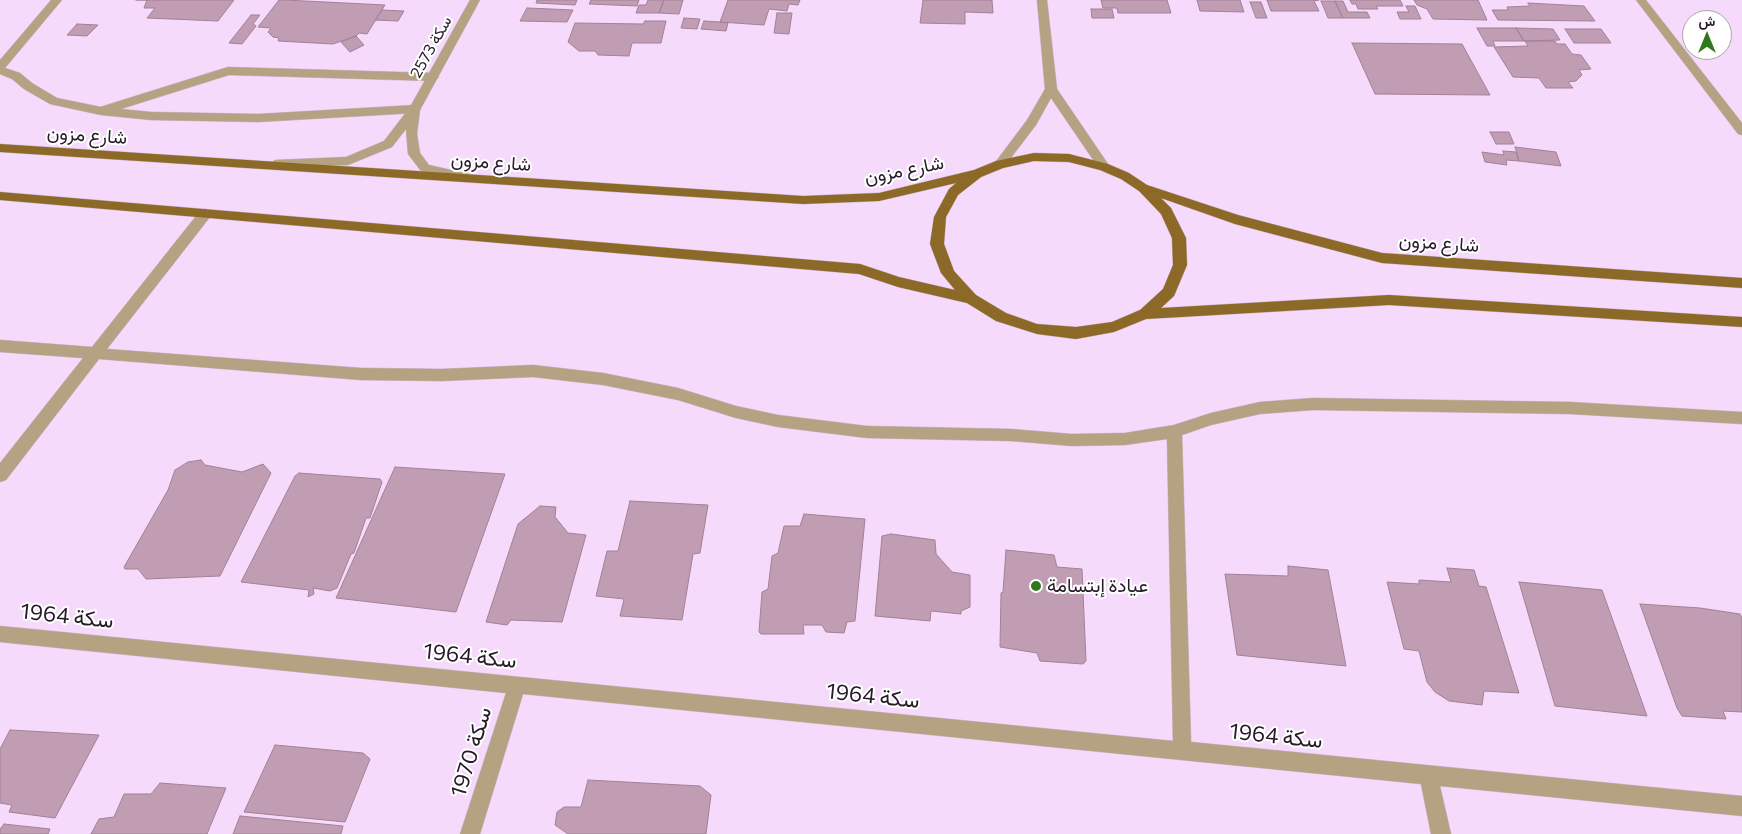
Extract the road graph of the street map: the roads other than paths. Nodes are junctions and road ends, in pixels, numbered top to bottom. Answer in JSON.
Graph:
{"nodes":[{"id":1,"x":57,"y":0,"type":"edge"},
{"id":2,"x":475,"y":0,"type":"edge"},
{"id":3,"x":1042,"y":0,"type":"edge"},
{"id":4,"x":1640,"y":0,"type":"edge"},
{"id":5,"x":0,"y":68,"type":"edge"},
{"id":6,"x":433,"y":77,"type":"junction"},
{"id":7,"x":1050,"y":89,"type":"junction"},
{"id":8,"x":415,"y":109,"type":"junction"},
{"id":9,"x":101,"y":111,"type":"junction"},
{"id":10,"x":1742,"y":131,"type":"edge"},
{"id":11,"x":0,"y":148,"type":"edge"},
{"id":12,"x":1000,"y":164,"type":"junction"},
{"id":13,"x":245,"y":165,"type":"junction"},
{"id":14,"x":1104,"y":167,"type":"junction"},
{"id":15,"x":977,"y":174,"type":"junction"},
{"id":16,"x":486,"y":181,"type":"junction"},
{"id":17,"x":1143,"y":188,"type":"junction"},
{"id":18,"x":0,"y":196,"type":"edge"},
{"id":19,"x":205,"y":214,"type":"junction"},
{"id":20,"x":1742,"y":283,"type":"edge"},
{"id":21,"x":970,"y":299,"type":"junction"},
{"id":22,"x":1145,"y":314,"type":"junction"},
{"id":23,"x":1742,"y":322,"type":"edge"},
{"id":24,"x":0,"y":346,"type":"edge"},
{"id":25,"x":94,"y":353,"type":"junction"},
{"id":26,"x":1742,"y":418,"type":"edge"},
{"id":27,"x":1174,"y":431,"type":"junction"},
{"id":28,"x":0,"y":475,"type":"edge"},
{"id":29,"x":0,"y":634,"type":"edge"},
{"id":30,"x":517,"y":685,"type":"junction"},
{"id":31,"x":1182,"y":751,"type":"junction"},
{"id":32,"x":1428,"y":774,"type":"junction"},
{"id":33,"x":1742,"y":806,"type":"edge"},
{"id":34,"x":470,"y":834,"type":"edge"},
{"id":35,"x":1441,"y":834,"type":"edge"}],
"edges":[{"from":1,"to":5,"type":"street"},
{"from":2,"to":6,"type":"street","name":"سكة 2573"},
{"from":3,"to":7,"type":"street"},
{"from":4,"to":10,"type":"street"},
{"from":5,"to":9,"type":"street"},
{"from":6,"to":8,"type":"street","name":"سكة 2573"},
{"from":6,"to":9,"type":"street"},
{"from":7,"to":12,"type":"street"},
{"from":7,"to":14,"type":"street"},
{"from":8,"to":9,"type":"street"},
{"from":8,"to":13,"type":"street"},
{"from":8,"to":16,"type":"street"},
{"from":11,"to":13,"type":"main road","name":"شارع مزون"},
{"from":12,"to":14,"type":"main road"},
{"from":12,"to":15,"type":"main road"},
{"from":13,"to":16,"type":"main road","name":"شارع مزون"},
{"from":14,"to":17,"type":"main road"},
{"from":15,"to":16,"type":"main road","name":"شارع مزون"},
{"from":15,"to":21,"type":"main road"},
{"from":17,"to":20,"type":"main road","name":"شارع مزون"},
{"from":17,"to":22,"type":"main road"},
{"from":18,"to":19,"type":"main road"},
{"from":19,"to":21,"type":"main road"},
{"from":19,"to":25,"type":"street"},
{"from":21,"to":22,"type":"main road"},
{"from":22,"to":23,"type":"main road"},
{"from":24,"to":25,"type":"street"},
{"from":25,"to":27,"type":"street"},
{"from":25,"to":28,"type":"street"},
{"from":26,"to":27,"type":"street"},
{"from":27,"to":31,"type":"street"},
{"from":29,"to":30,"type":"street","name":"سكة 1964"},
{"from":30,"to":31,"type":"street","name":"سكة 1964"},
{"from":30,"to":34,"type":"street","name":"سكة 1970"},
{"from":31,"to":32,"type":"street","name":"سكة 1964"},
{"from":32,"to":33,"type":"street","name":"سكة 1964"},
{"from":32,"to":35,"type":"street"}]}
